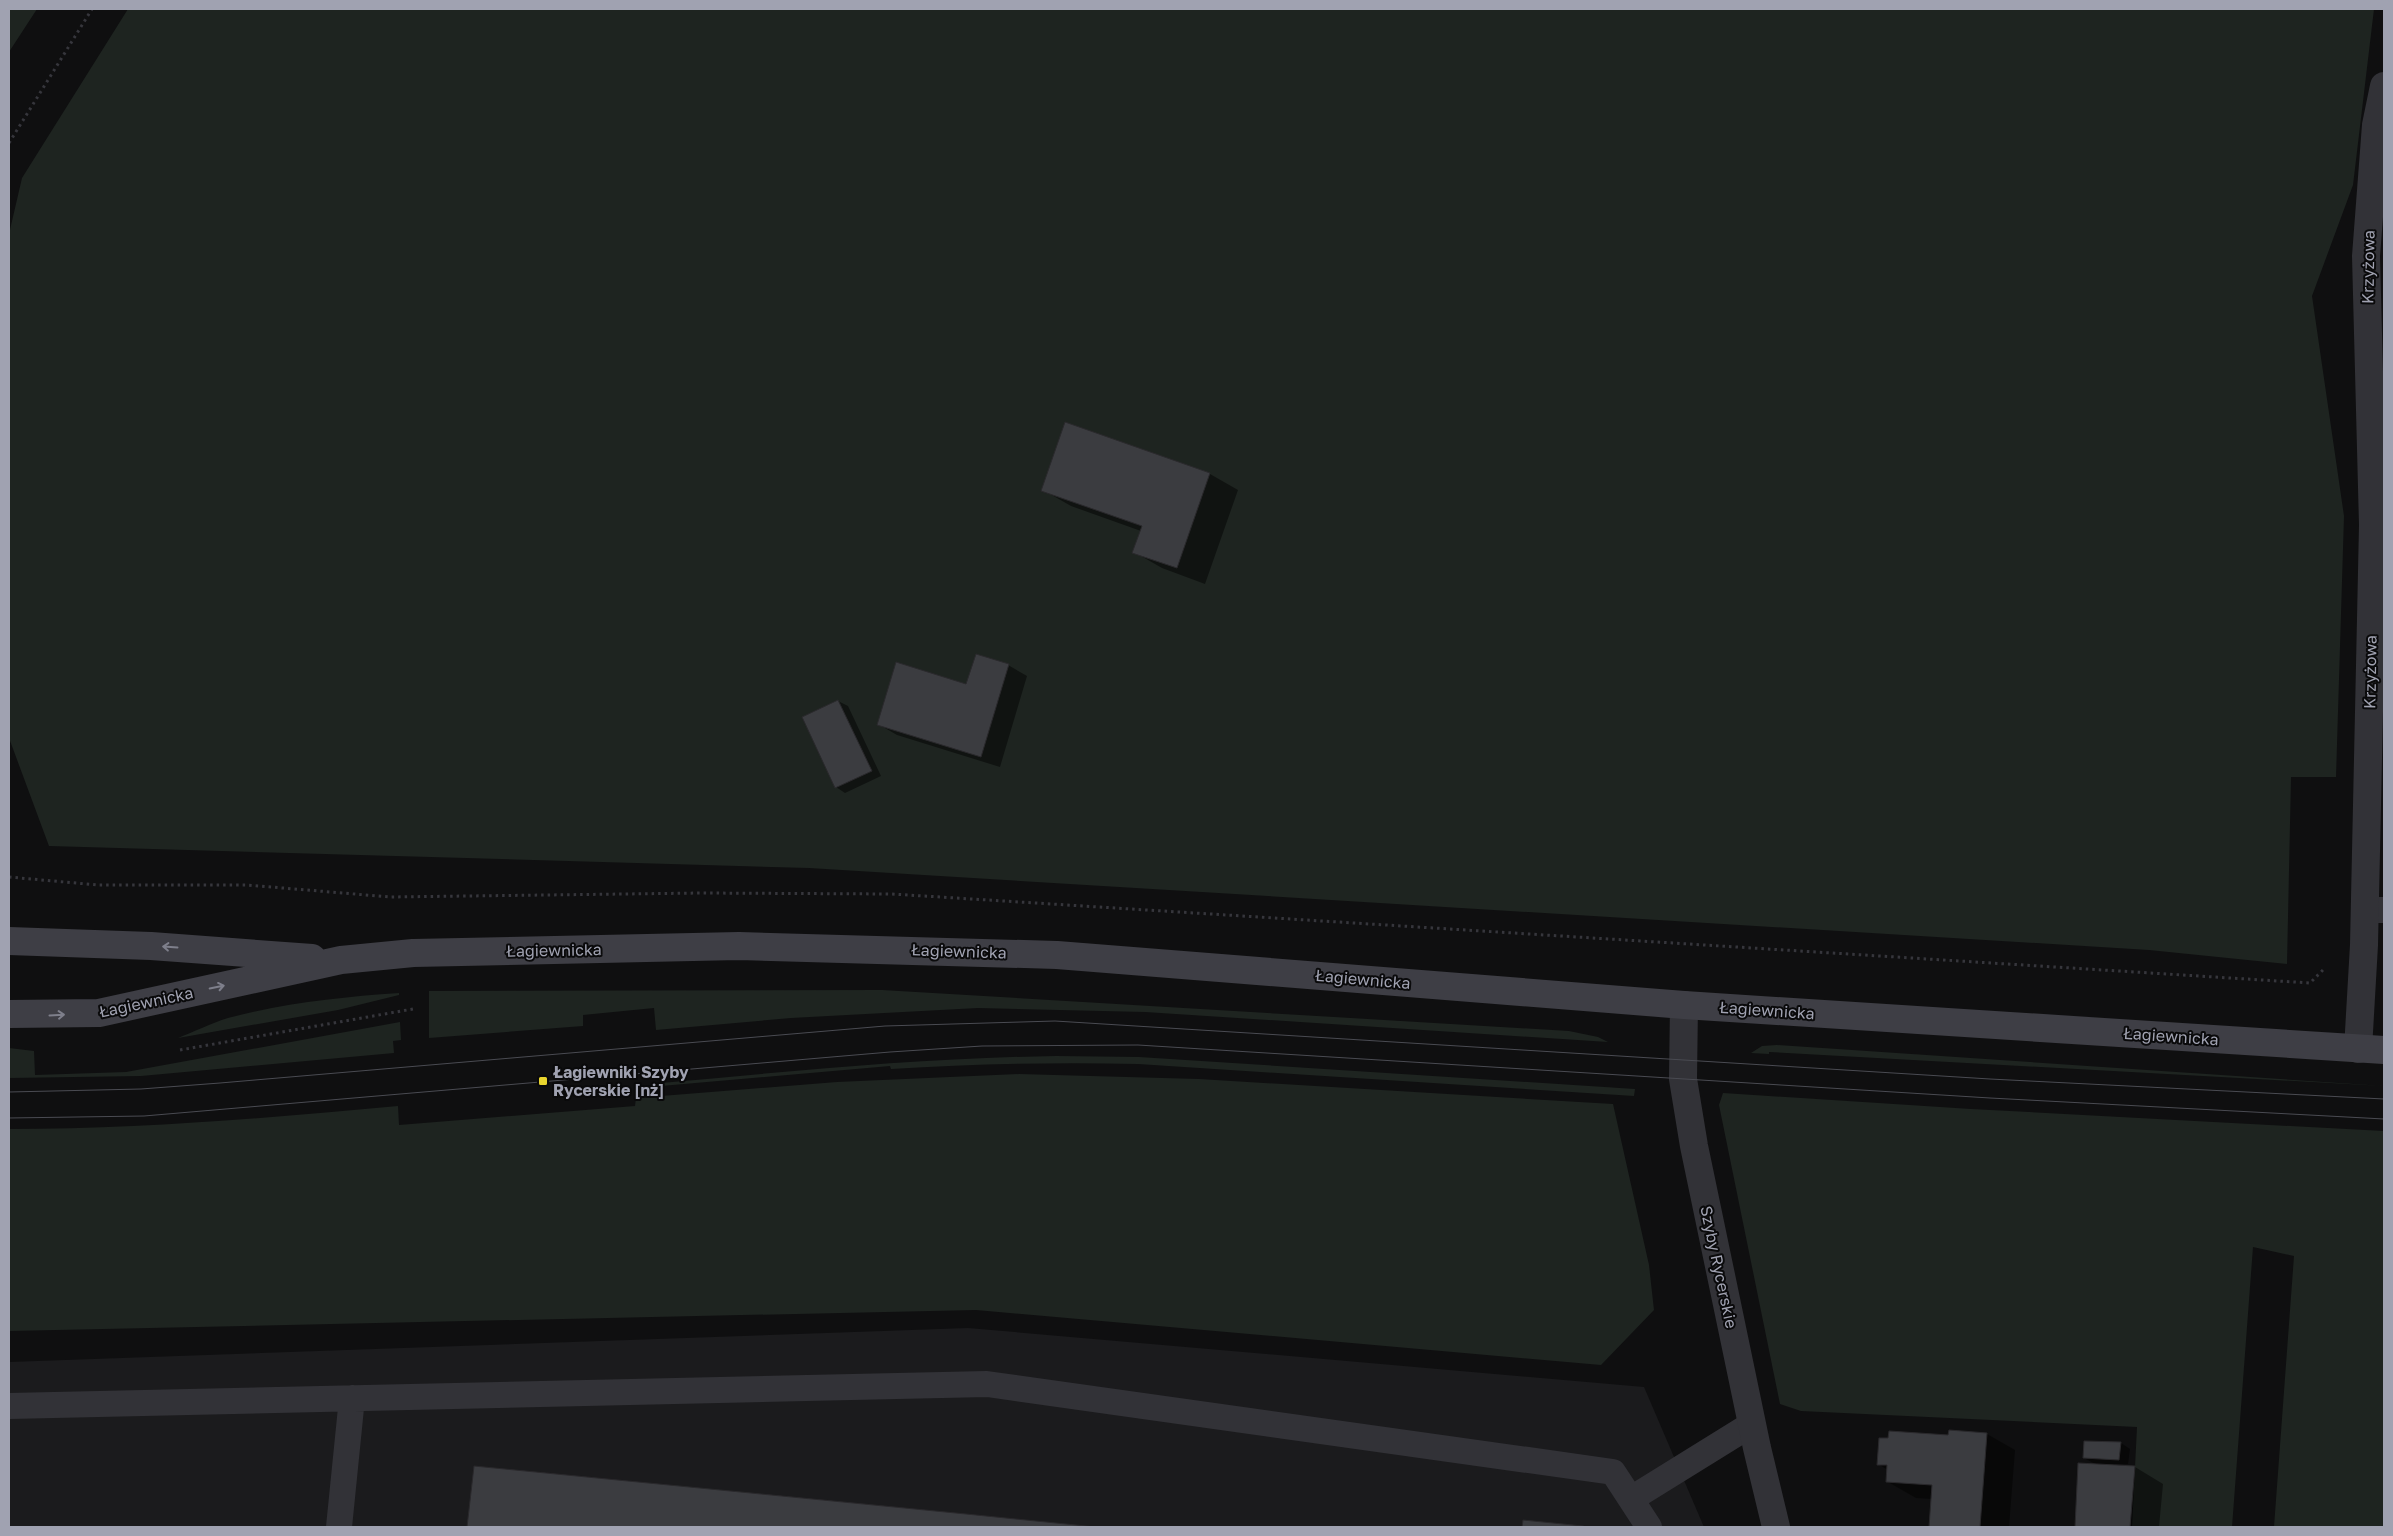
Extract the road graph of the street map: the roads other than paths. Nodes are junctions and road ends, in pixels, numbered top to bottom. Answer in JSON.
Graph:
{"nodes":[{"id":1,"x":2384,"y":86,"type":"edge"},
{"id":2,"x":2377,"y":210,"type":"edge"},
{"id":3,"x":2377,"y":380,"type":"edge"},
{"id":4,"x":2378,"y":488,"type":"edge"},
{"id":5,"x":2377,"y":634,"type":"edge"},
{"id":6,"x":2376,"y":763,"type":"edge"},
{"id":7,"x":2374,"y":910,"type":"edge"},
{"id":8,"x":9,"y":941,"type":"edge"},
{"id":9,"x":341,"y":960,"type":"junction"},
{"id":10,"x":1684,"y":1005,"type":"junction"},
{"id":11,"x":9,"y":1014,"type":"edge"},
{"id":12,"x":2371,"y":1050,"type":"edge"},
{"id":13,"x":352,"y":1398,"type":"junction"},
{"id":14,"x":9,"y":1406,"type":"edge"},
{"id":15,"x":1752,"y":1424,"type":"junction"},
{"id":16,"x":1631,"y":1500,"type":"junction"},
{"id":17,"x":339,"y":1527,"type":"edge"},
{"id":18,"x":1649,"y":1527,"type":"edge"},
{"id":19,"x":1776,"y":1527,"type":"edge"}],
"edges":[{"from":1,"to":2,"type":"street","name":"Krzyżowa"},
{"from":2,"to":3,"type":"street","name":"Krzyżowa"},
{"from":3,"to":4,"type":"street","name":"Krzyżowa"},
{"from":4,"to":5,"type":"street","name":"Krzyżowa"},
{"from":5,"to":6,"type":"street","name":"Krzyżowa"},
{"from":6,"to":7,"type":"street","name":"Krzyżowa"},
{"from":7,"to":12,"type":"street","name":"Krzyżowa"},
{"from":9,"to":8,"type":"main road","name":"Łagiewnicka","one_way":true},
{"from":9,"to":10,"type":"main road","name":"Łagiewnicka"},
{"from":11,"to":9,"type":"main road","name":"Łagiewnicka","one_way":true},
{"from":10,"to":12,"type":"main road","name":"Łagiewnicka"},
{"from":10,"to":15,"type":"street","name":"Szyby Rycerskie"},
{"from":13,"to":14,"type":"lane"},
{"from":13,"to":16,"type":"lane"},
{"from":13,"to":17,"type":"lane"},
{"from":15,"to":16,"type":"lane"},
{"from":15,"to":19,"type":"street","name":"Szyby Rycerskie"},
{"from":16,"to":18,"type":"lane"}]}
